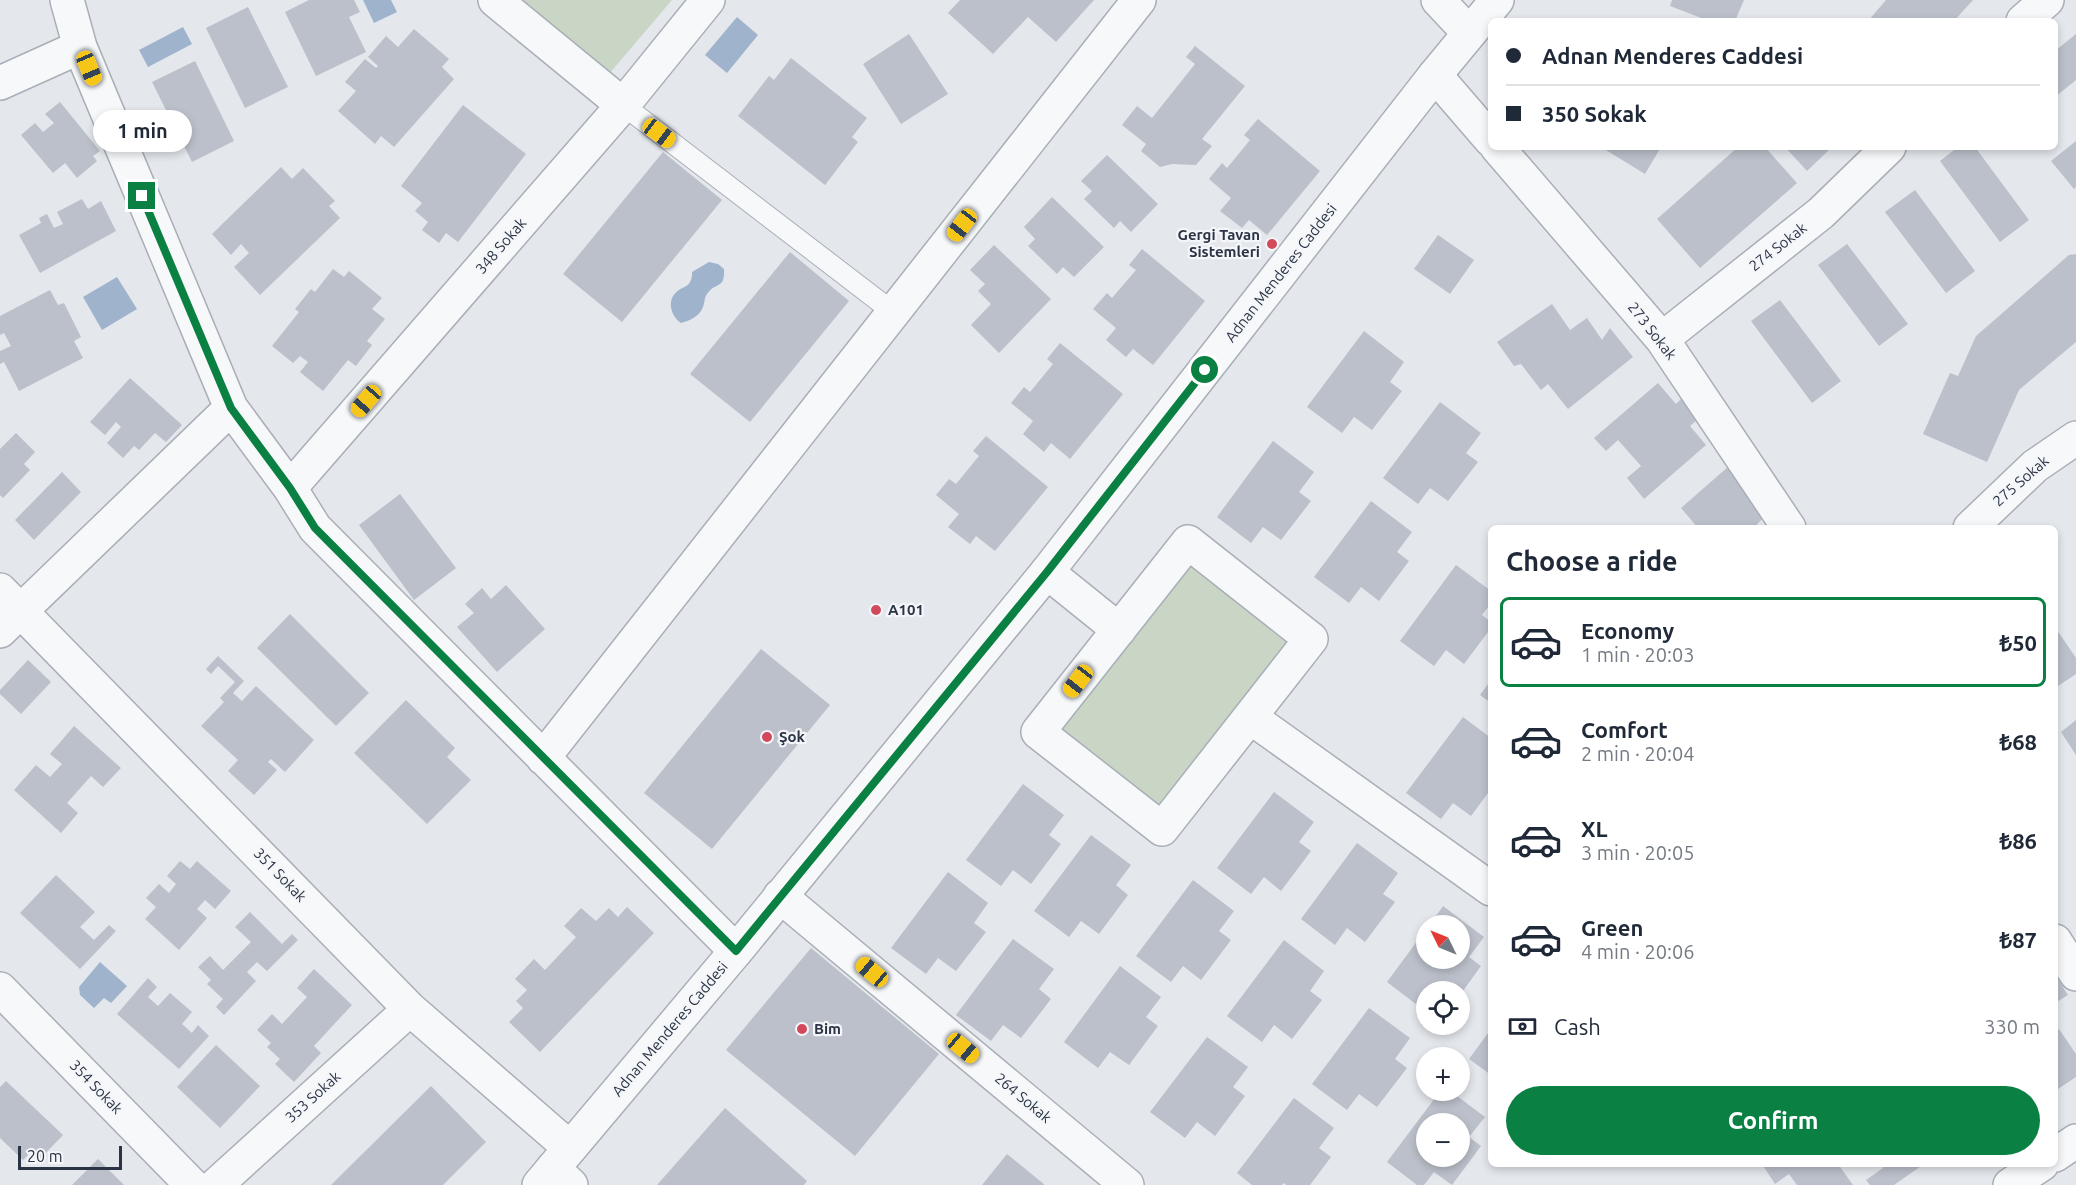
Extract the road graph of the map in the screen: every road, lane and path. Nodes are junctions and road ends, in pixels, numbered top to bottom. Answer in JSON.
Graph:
{"nodes":[{"id":1,"x":495,"y":0,"type":"edge"},
{"id":2,"x":708,"y":0,"type":"edge"},
{"id":3,"x":1139,"y":0,"type":"edge"},
{"id":4,"x":1438,"y":0,"type":"edge"},
{"id":5,"x":1497,"y":0,"type":"edge"},
{"id":6,"x":2047,"y":0,"type":"edge"},
{"id":7,"x":76,"y":2,"type":"edge"},
{"id":8,"x":2026,"y":18,"type":"edge"},
{"id":9,"x":1469,"y":33,"type":"junction"},
{"id":10,"x":80,"y":47,"type":"junction"},
{"id":11,"x":1436,"y":75,"type":"junction"},
{"id":12,"x":0,"y":83,"type":"edge"},
{"id":13,"x":623,"y":105,"type":"junction"},
{"id":14,"x":1488,"y":136,"type":"edge"},
{"id":15,"x":1500,"y":150,"type":"edge"},
{"id":16,"x":1886,"y":150,"type":"edge"},
{"id":17,"x":893,"y":312,"type":"junction"},
{"id":18,"x":1662,"y":339,"type":"junction"},
{"id":19,"x":231,"y":408,"type":"junction"},
{"id":20,"x":2076,"y":438,"type":"edge"},
{"id":21,"x":290,"y":488,"type":"junction"},
{"id":22,"x":1787,"y":525,"type":"edge"},
{"id":23,"x":1973,"y":525,"type":"edge"},
{"id":24,"x":1047,"y":572,"type":"junction"},
{"id":25,"x":7,"y":611,"type":"edge"},
{"id":26,"x":1119,"y":630,"type":"junction"},
{"id":27,"x":1250,"y":717,"type":"junction"},
{"id":28,"x":543,"y":758,"type":"junction"},
{"id":29,"x":1488,"y":887,"type":"edge"},
{"id":30,"x":780,"y":896,"type":"junction"},
{"id":31,"x":2058,"y":946,"type":"edge"},
{"id":32,"x":736,"y":951,"type":"junction"},
{"id":33,"x":2076,"y":974,"type":"edge"},
{"id":34,"x":0,"y":989,"type":"edge"},
{"id":35,"x":410,"y":1009,"type":"junction"},
{"id":36,"x":2076,"y":1141,"type":"edge"},
{"id":37,"x":2058,"y":1153,"type":"edge"},
{"id":38,"x":2037,"y":1167,"type":"edge"},
{"id":39,"x":558,"y":1171,"type":"edge"},
{"id":40,"x":192,"y":1185,"type":"edge"},
{"id":41,"x":216,"y":1185,"type":"edge"},
{"id":42,"x":1127,"y":1185,"type":"edge"},
{"id":43,"x":2010,"y":1185,"type":"edge"}],
"edges":[{"from":1,"to":13,"type":"street"},
{"from":2,"to":13,"type":"street","name":"348 Sokak"},
{"from":3,"to":17,"type":"street"},
{"from":4,"to":9,"type":"street"},
{"from":5,"to":9,"type":"street","name":"Adnan Menderes Caddesi"},
{"from":6,"to":8,"type":"street"},
{"from":7,"to":10,"type":"street"},
{"from":9,"to":11,"type":"street","name":"Adnan Menderes Caddesi"},
{"from":10,"to":12,"type":"street"},
{"from":10,"to":19,"type":"street"},
{"from":11,"to":14,"type":"street"},
{"from":11,"to":24,"type":"street","name":"Adnan Menderes Caddesi"},
{"from":13,"to":17,"type":"lane"},
{"from":13,"to":21,"type":"street","name":"348 Sokak"},
{"from":15,"to":18,"type":"street","name":"273 Sokak"},
{"from":16,"to":18,"type":"street","name":"274 Sokak"},
{"from":17,"to":28,"type":"street"},
{"from":18,"to":22,"type":"street","name":"273 Sokak"},
{"from":19,"to":21,"type":"street"},
{"from":19,"to":25,"type":"street"},
{"from":20,"to":23,"type":"street","name":"275 Sokak"},
{"from":21,"to":28,"type":"street"},
{"from":24,"to":26,"type":"street"},
{"from":24,"to":30,"type":"street","name":"Adnan Menderes Caddesi"},
{"from":25,"to":35,"type":"street","name":"351 Sokak"},
{"from":26,"to":27,"type":"street"},
{"from":26,"to":27,"type":"street"},
{"from":27,"to":29,"type":"street"},
{"from":28,"to":32,"type":"street"},
{"from":30,"to":32,"type":"street","name":"Adnan Menderes Caddesi"},
{"from":30,"to":42,"type":"street","name":"264 Sokak"},
{"from":31,"to":33,"type":"street"},
{"from":32,"to":39,"type":"street","name":"Adnan Menderes Caddesi"},
{"from":34,"to":40,"type":"street","name":"354 Sokak"},
{"from":35,"to":39,"type":"street","name":"351 Sokak"},
{"from":35,"to":41,"type":"street","name":"353 Sokak"},
{"from":36,"to":37,"type":"street"},
{"from":38,"to":43,"type":"street"}]}
